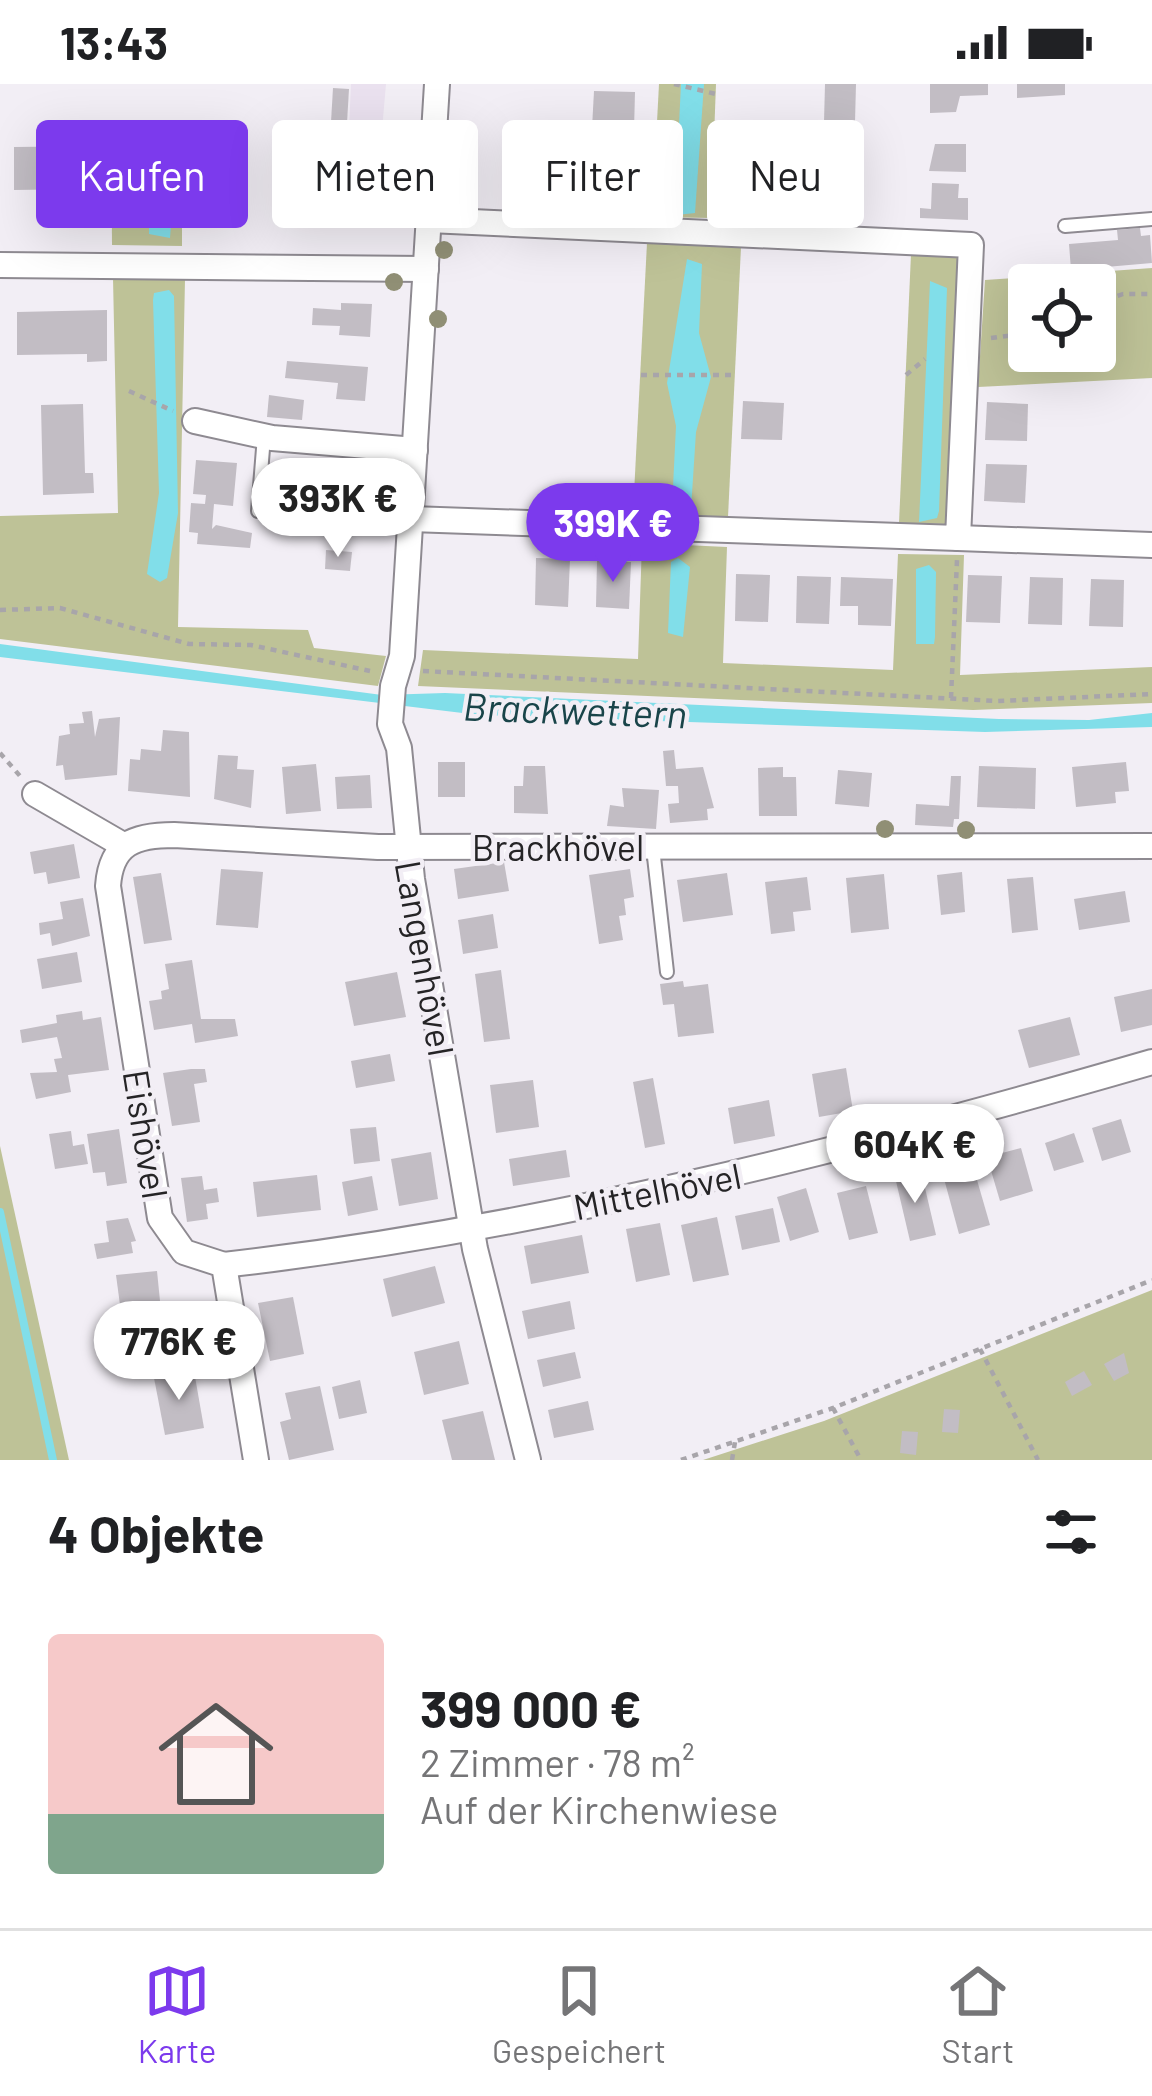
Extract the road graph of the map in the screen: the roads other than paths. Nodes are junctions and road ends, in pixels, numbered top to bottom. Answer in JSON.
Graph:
{"nodes":[{"id":1,"x":437,"y":84,"type":"edge"},
{"id":2,"x":435,"y":120,"type":"edge"},
{"id":3,"x":1152,"y":219,"type":"edge"},
{"id":4,"x":478,"y":222,"type":"edge"},
{"id":5,"x":1065,"y":226,"type":"dead end"},
{"id":6,"x":428,"y":228,"type":"edge"},
{"id":7,"x":0,"y":265,"type":"edge"},
{"id":8,"x":425,"y":269,"type":"junction"},
{"id":9,"x":185,"y":417,"type":"road end"},
{"id":10,"x":264,"y":436,"type":"junction"},
{"id":11,"x":415,"y":450,"type":"junction"},
{"id":12,"x":258,"y":512,"type":"dead end"},
{"id":13,"x":411,"y":519,"type":"junction"},
{"id":14,"x":958,"y":538,"type":"junction"},
{"id":15,"x":1152,"y":545,"type":"edge"},
{"id":16,"x":35,"y":794,"type":"road end"},
{"id":17,"x":123,"y":845,"type":"junction"},
{"id":18,"x":1152,"y":846,"type":"edge"},
{"id":19,"x":407,"y":847,"type":"junction"},
{"id":20,"x":653,"y":847,"type":"junction"},
{"id":21,"x":667,"y":972,"type":"dead end"},
{"id":22,"x":1152,"y":1062,"type":"edge"},
{"id":23,"x":471,"y":1226,"type":"junction"},
{"id":24,"x":224,"y":1265,"type":"junction"},
{"id":25,"x":256,"y":1460,"type":"edge"},
{"id":26,"x":528,"y":1460,"type":"edge"}],
"edges":[{"from":1,"to":2,"type":"street","name":"Langenhövel"},
{"from":3,"to":5,"type":"lane"},
{"from":4,"to":14,"type":"street"},
{"from":6,"to":8,"type":"street","name":"Langenhövel"},
{"from":7,"to":8,"type":"street"},
{"from":8,"to":11,"type":"street","name":"Langenhövel"},
{"from":9,"to":10,"type":"street"},
{"from":10,"to":11,"type":"street"},
{"from":10,"to":12,"type":"lane"},
{"from":11,"to":13,"type":"street","name":"Langenhövel"},
{"from":13,"to":14,"type":"street"},
{"from":13,"to":19,"type":"street","name":"Langenhövel"},
{"from":14,"to":15,"type":"street"},
{"from":16,"to":17,"type":"street"},
{"from":17,"to":19,"type":"street","name":"Brackhövel"},
{"from":17,"to":24,"type":"street","name":"Eishövel"},
{"from":18,"to":20,"type":"street","name":"Brackhövel"},
{"from":19,"to":20,"type":"street","name":"Brackhövel"},
{"from":19,"to":23,"type":"street","name":"Langenhövel"},
{"from":20,"to":21,"type":"lane"},
{"from":22,"to":23,"type":"street","name":"Mittelhövel"},
{"from":23,"to":24,"type":"street","name":"Mittelhövel"},
{"from":23,"to":26,"type":"street","name":"Langenhövel"},
{"from":24,"to":25,"type":"street"}]}
